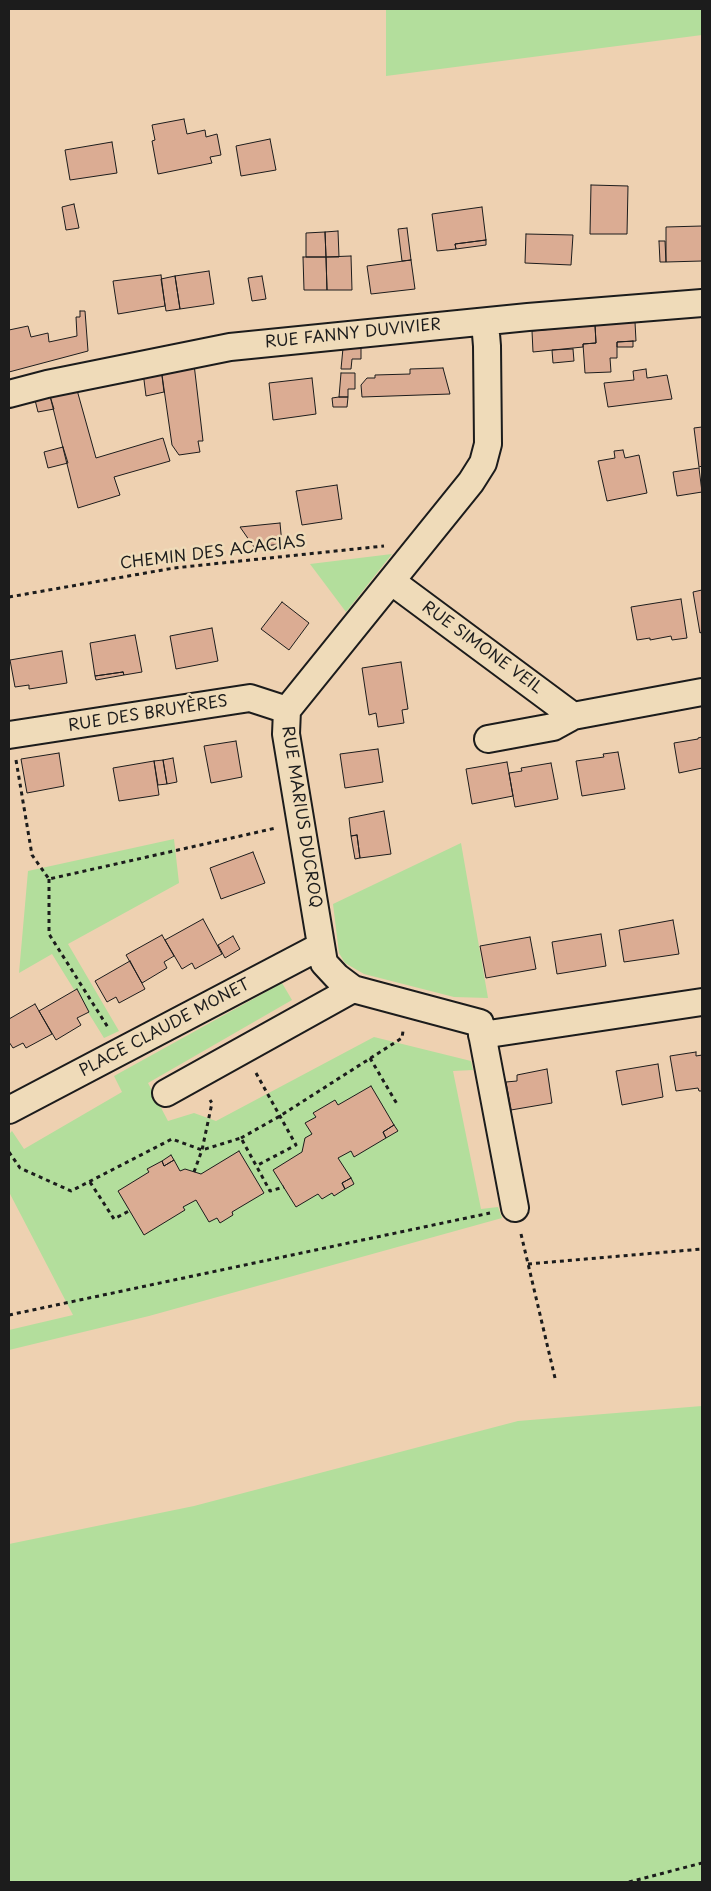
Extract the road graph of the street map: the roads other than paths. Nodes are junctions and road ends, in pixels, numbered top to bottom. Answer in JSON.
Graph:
{"nodes":[{"id":1,"x":702,"y":303,"type":"edge"},
{"id":2,"x":485,"y":322,"type":"junction"},
{"id":3,"x":9,"y":394,"type":"edge"},
{"id":4,"x":390,"y":581,"type":"junction"},
{"id":5,"x":702,"y":692,"type":"edge"},
{"id":6,"x":287,"y":710,"type":"junction"},
{"id":7,"x":573,"y":716,"type":"junction"},
{"id":8,"x":10,"y":735,"type":"edge"},
{"id":9,"x":488,"y":739,"type":"dead end"},
{"id":10,"x":321,"y":946,"type":"junction"},
{"id":11,"x":353,"y":989,"type":"junction"},
{"id":12,"x":702,"y":1002,"type":"edge"},
{"id":13,"x":482,"y":1035,"type":"junction"},
{"id":14,"x":166,"y":1093,"type":"dead end"},
{"id":15,"x":9,"y":1110,"type":"edge"},
{"id":16,"x":515,"y":1208,"type":"road end"}],
"edges":[{"from":1,"to":2,"type":"street","name":"RUE FANNY DUVIVIER"},
{"from":2,"to":3,"type":"street","name":"RUE FANNY DUVIVIER"},
{"from":2,"to":4,"type":"street","name":"RUE MARIUS DUCROQ"},
{"from":4,"to":6,"type":"street","name":"RUE MARIUS DUCROQ"},
{"from":4,"to":7,"type":"street","name":"RUE SIMONE VEIL"},
{"from":5,"to":7,"type":"street"},
{"from":6,"to":8,"type":"street","name":"RUE DES BRUYÈRES"},
{"from":6,"to":10,"type":"street","name":"RUE MARIUS DUCROQ"},
{"from":7,"to":9,"type":"street"},
{"from":10,"to":11,"type":"street","name":"RUE MARIUS DUCROQ"},
{"from":10,"to":15,"type":"street","name":"PLACE CLAUDE MONET"},
{"from":11,"to":13,"type":"street","name":"RUE MARIUS DUCROQ"},
{"from":11,"to":14,"type":"street"},
{"from":12,"to":13,"type":"street"},
{"from":13,"to":16,"type":"street"}]}
